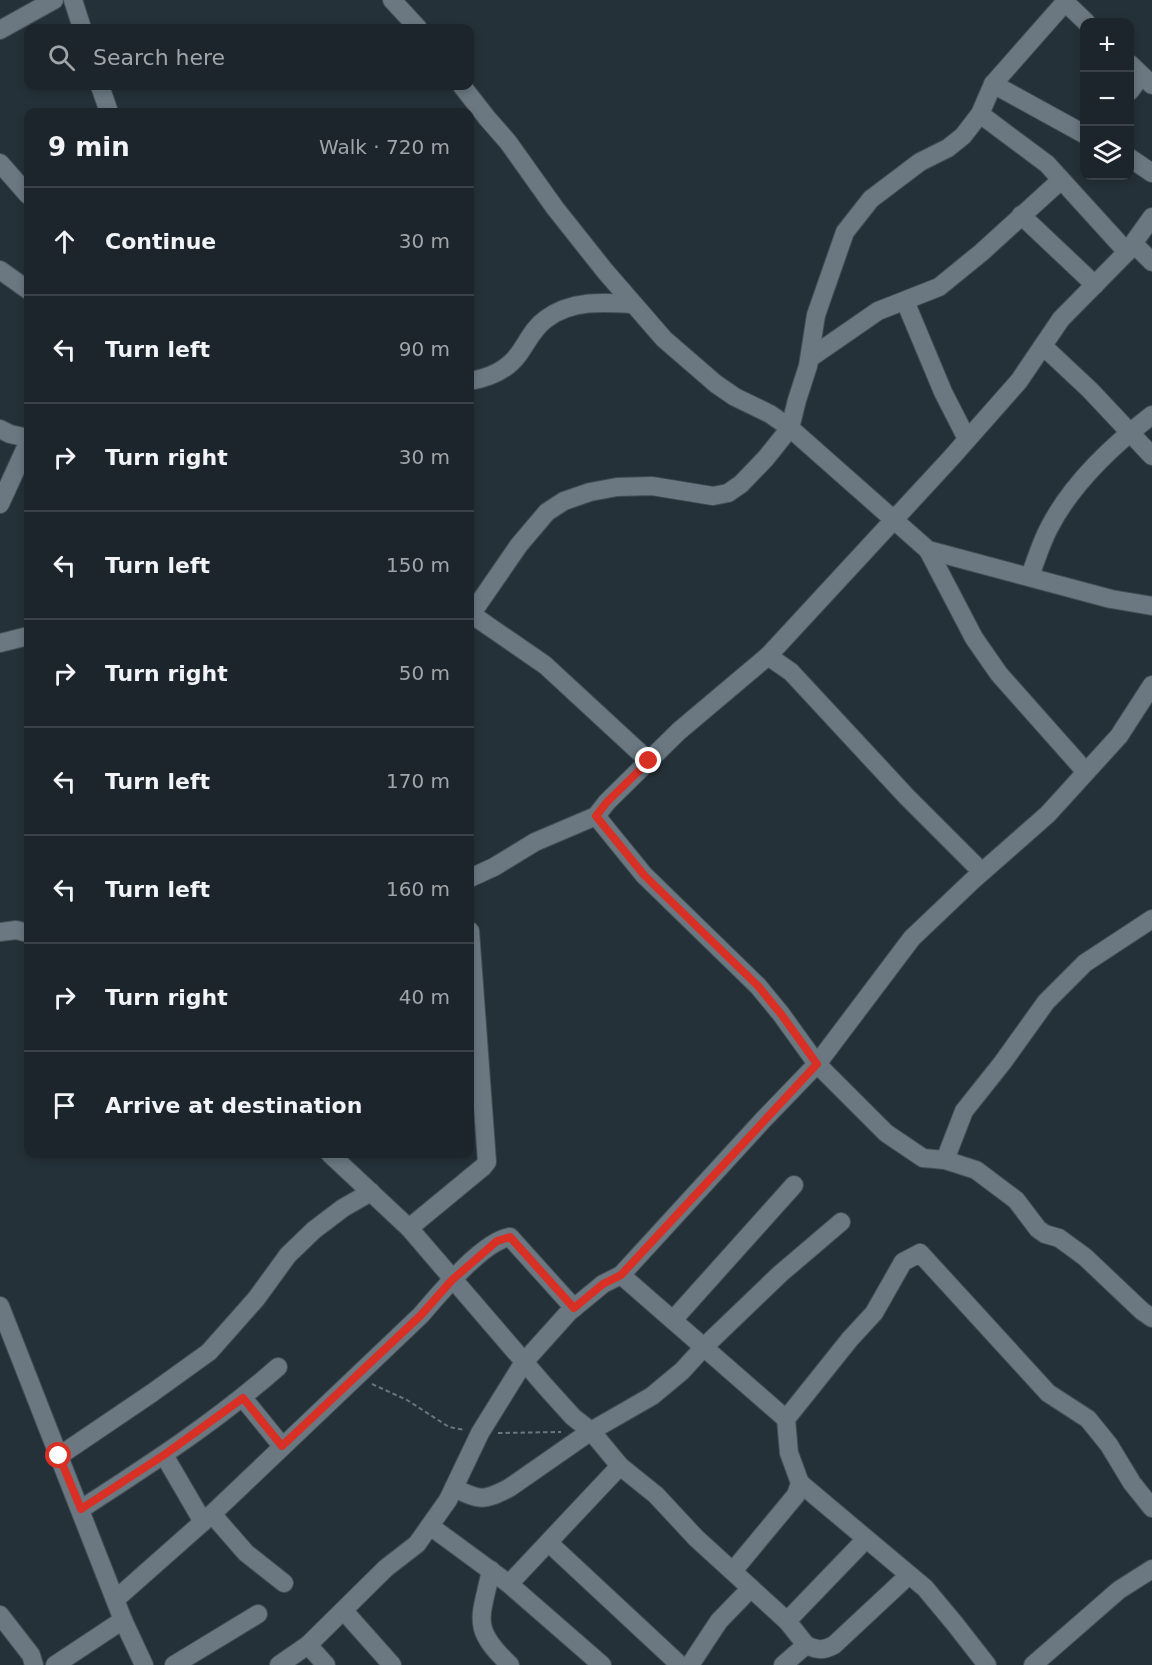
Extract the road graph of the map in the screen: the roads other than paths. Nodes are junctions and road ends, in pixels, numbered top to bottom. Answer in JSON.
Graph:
{"nodes":[{"id":1,"x":54,"y":0,"type":"edge"},
{"id":2,"x":73,"y":0,"type":"edge"},
{"id":3,"x":392,"y":0,"type":"edge"},
{"id":4,"x":1066,"y":1,"type":"edge"},
{"id":5,"x":1082,"y":18,"type":"edge"},
{"id":6,"x":81,"y":24,"type":"edge"},
{"id":7,"x":414,"y":24,"type":"edge"},
{"id":8,"x":0,"y":30,"type":"edge"},
{"id":9,"x":993,"y":84,"type":"junction"},
{"id":10,"x":101,"y":90,"type":"edge"},
{"id":11,"x":465,"y":90,"type":"edge"},
{"id":12,"x":108,"y":108,"type":"edge"},
{"id":13,"x":980,"y":114,"type":"junction"},
{"id":14,"x":1080,"y":132,"type":"edge"},
{"id":15,"x":1134,"y":161,"type":"edge"},
{"id":16,"x":0,"y":163,"type":"edge"},
{"id":17,"x":1152,"y":172,"type":"edge"},
{"id":18,"x":1061,"y":180,"type":"junction"},
{"id":19,"x":24,"y":190,"type":"edge"},
{"id":20,"x":1022,"y":215,"type":"junction"},
{"id":21,"x":1152,"y":216,"type":"edge"},
{"id":22,"x":1130,"y":248,"type":"junction"},
{"id":23,"x":1152,"y":262,"type":"edge"},
{"id":24,"x":0,"y":270,"type":"edge"},
{"id":25,"x":1095,"y":285,"type":"junction"},
{"id":26,"x":24,"y":287,"type":"edge"},
{"id":27,"x":904,"y":301,"type":"junction"},
{"id":28,"x":632,"y":304,"type":"junction"},
{"id":29,"x":1043,"y":346,"type":"junction"},
{"id":30,"x":810,"y":358,"type":"junction"},
{"id":31,"x":474,"y":380,"type":"edge"},
{"id":32,"x":1152,"y":415,"type":"edge"},
{"id":33,"x":0,"y":429,"type":"edge"},
{"id":34,"x":790,"y":429,"type":"junction"},
{"id":35,"x":1132,"y":433,"type":"junction"},
{"id":36,"x":24,"y":437,"type":"edge"},
{"id":37,"x":967,"y":439,"type":"junction"},
{"id":38,"x":24,"y":452,"type":"edge"},
{"id":39,"x":1152,"y":456,"type":"edge"},
{"id":40,"x":0,"y":504,"type":"edge"},
{"id":41,"x":894,"y":520,"type":"junction"},
{"id":42,"x":928,"y":550,"type":"junction"},
{"id":43,"x":1030,"y":576,"type":"junction"},
{"id":44,"x":1152,"y":606,"type":"edge"},
{"id":45,"x":474,"y":609,"type":"edge"},
{"id":46,"x":474,"y":618,"type":"edge"},
{"id":47,"x":24,"y":637,"type":"edge"},
{"id":48,"x":0,"y":643,"type":"edge"},
{"id":49,"x":768,"y":656,"type":"junction"},
{"id":50,"x":1152,"y":685,"type":"edge"},
{"id":51,"x":649,"y":761,"type":"junction"},
{"id":52,"x":1086,"y":772,"type":"junction"},
{"id":53,"x":596,"y":816,"type":"junction"},
{"id":54,"x":982,"y":872,"type":"junction"},
{"id":55,"x":474,"y":876,"type":"edge"},
{"id":56,"x":1152,"y":919,"type":"edge"},
{"id":57,"x":0,"y":932,"type":"edge"},
{"id":58,"x":24,"y":932,"type":"edge"},
{"id":59,"x":474,"y":985,"type":"edge"},
{"id":60,"x":817,"y":1064,"type":"junction"},
{"id":61,"x":334,"y":1158,"type":"edge"},
{"id":62,"x":945,"y":1160,"type":"junction"},
{"id":63,"x":794,"y":1185,"type":"dead end"},
{"id":64,"x":371,"y":1192,"type":"junction"},
{"id":65,"x":841,"y":1222,"type":"dead end"},
{"id":66,"x":408,"y":1228,"type":"junction"},
{"id":67,"x":621,"y":1275,"type":"junction"},
{"id":68,"x":452,"y":1280,"type":"junction"},
{"id":69,"x":0,"y":1306,"type":"edge"},
{"id":70,"x":574,"y":1308,"type":"junction"},
{"id":71,"x":1152,"y":1318,"type":"edge"},
{"id":72,"x":673,"y":1320,"type":"junction"},
{"id":73,"x":704,"y":1347,"type":"junction"},
{"id":74,"x":524,"y":1362,"type":"junction"},
{"id":75,"x":278,"y":1367,"type":"dead end"},
{"id":76,"x":243,"y":1398,"type":"junction"},
{"id":77,"x":786,"y":1419,"type":"junction"},
{"id":78,"x":591,"y":1431,"type":"junction"},
{"id":79,"x":282,"y":1446,"type":"junction"},
{"id":80,"x":164,"y":1455,"type":"junction"},
{"id":81,"x":59,"y":1456,"type":"junction"},
{"id":82,"x":620,"y":1466,"type":"junction"},
{"id":83,"x":800,"y":1483,"type":"junction"},
{"id":84,"x":454,"y":1488,"type":"junction"},
{"id":85,"x":1152,"y":1508,"type":"edge"},
{"id":86,"x":81,"y":1509,"type":"junction"},
{"id":87,"x":208,"y":1518,"type":"junction"},
{"id":88,"x":430,"y":1526,"type":"junction"},
{"id":89,"x":866,"y":1539,"type":"junction"},
{"id":90,"x":549,"y":1543,"type":"junction"},
{"id":91,"x":1152,"y":1569,"type":"edge"},
{"id":92,"x":491,"y":1570,"type":"junction"},
{"id":93,"x":733,"y":1571,"type":"junction"},
{"id":94,"x":909,"y":1575,"type":"junction"},
{"id":95,"x":285,"y":1583,"type":"dead end"},
{"id":96,"x":509,"y":1584,"type":"junction"},
{"id":97,"x":751,"y":1588,"type":"junction"},
{"id":98,"x":116,"y":1599,"type":"junction"},
{"id":99,"x":344,"y":1611,"type":"junction"},
{"id":100,"x":258,"y":1614,"type":"dead end"},
{"id":101,"x":0,"y":1615,"type":"edge"},
{"id":102,"x":123,"y":1620,"type":"junction"},
{"id":103,"x":787,"y":1621,"type":"junction"},
{"id":104,"x":308,"y":1644,"type":"junction"},
{"id":105,"x":806,"y":1645,"type":"junction"},
{"id":106,"x":34,"y":1665,"type":"edge"},
{"id":107,"x":55,"y":1665,"type":"edge"},
{"id":108,"x":144,"y":1665,"type":"edge"},
{"id":109,"x":174,"y":1665,"type":"edge"},
{"id":110,"x":279,"y":1665,"type":"edge"},
{"id":111,"x":326,"y":1665,"type":"edge"},
{"id":112,"x":392,"y":1665,"type":"edge"},
{"id":113,"x":510,"y":1665,"type":"edge"},
{"id":114,"x":602,"y":1665,"type":"edge"},
{"id":115,"x":680,"y":1665,"type":"edge"},
{"id":116,"x":690,"y":1665,"type":"edge"},
{"id":117,"x":783,"y":1665,"type":"edge"},
{"id":118,"x":987,"y":1665,"type":"edge"},
{"id":119,"x":1033,"y":1665,"type":"edge"}],
"edges":[{"from":1,"to":8,"type":"street"},
{"from":2,"to":6,"type":"street"},
{"from":3,"to":7,"type":"street"},
{"from":4,"to":5,"type":"street"},
{"from":4,"to":9,"type":"street"},
{"from":9,"to":13,"type":"street"},
{"from":9,"to":14,"type":"street"},
{"from":10,"to":12,"type":"street"},
{"from":11,"to":28,"type":"street"},
{"from":13,"to":18,"type":"street"},
{"from":13,"to":30,"type":"street"},
{"from":15,"to":17,"type":"street"},
{"from":16,"to":19,"type":"street"},
{"from":18,"to":20,"type":"street"},
{"from":18,"to":22,"type":"street"},
{"from":20,"to":25,"type":"street"},
{"from":20,"to":27,"type":"street"},
{"from":21,"to":22,"type":"street"},
{"from":22,"to":23,"type":"street"},
{"from":22,"to":25,"type":"street"},
{"from":24,"to":26,"type":"street"},
{"from":25,"to":29,"type":"street"},
{"from":27,"to":30,"type":"street"},
{"from":27,"to":37,"type":"street"},
{"from":28,"to":31,"type":"street"},
{"from":28,"to":34,"type":"street"},
{"from":29,"to":35,"type":"street"},
{"from":29,"to":37,"type":"street"},
{"from":30,"to":34,"type":"street"},
{"from":32,"to":35,"type":"street"},
{"from":33,"to":36,"type":"street"},
{"from":34,"to":41,"type":"street"},
{"from":34,"to":45,"type":"street"},
{"from":35,"to":39,"type":"street"},
{"from":35,"to":43,"type":"street"},
{"from":37,"to":41,"type":"street"},
{"from":38,"to":40,"type":"street"},
{"from":41,"to":42,"type":"street"},
{"from":41,"to":49,"type":"street"},
{"from":42,"to":43,"type":"street"},
{"from":42,"to":52,"type":"street"},
{"from":43,"to":44,"type":"street"},
{"from":46,"to":51,"type":"street"},
{"from":47,"to":48,"type":"street"},
{"from":49,"to":51,"type":"street"},
{"from":49,"to":54,"type":"street"},
{"from":50,"to":52,"type":"street"},
{"from":51,"to":53,"type":"street"},
{"from":52,"to":54,"type":"street"},
{"from":53,"to":55,"type":"street"},
{"from":53,"to":60,"type":"street"},
{"from":54,"to":60,"type":"street"},
{"from":56,"to":62,"type":"street"},
{"from":57,"to":58,"type":"street"},
{"from":59,"to":66,"type":"street"},
{"from":60,"to":62,"type":"street"},
{"from":60,"to":67,"type":"street"},
{"from":61,"to":64,"type":"street"},
{"from":62,"to":71,"type":"street"},
{"from":63,"to":72,"type":"street"},
{"from":64,"to":66,"type":"street"},
{"from":64,"to":81,"type":"street"},
{"from":65,"to":73,"type":"street"},
{"from":66,"to":68,"type":"street"},
{"from":67,"to":70,"type":"street"},
{"from":67,"to":72,"type":"street"},
{"from":68,"to":70,"type":"street"},
{"from":68,"to":74,"type":"street"},
{"from":68,"to":79,"type":"street"},
{"from":69,"to":81,"type":"street"},
{"from":70,"to":74,"type":"street"},
{"from":72,"to":73,"type":"street"},
{"from":73,"to":77,"type":"street"},
{"from":73,"to":78,"type":"street"},
{"from":74,"to":78,"type":"street"},
{"from":74,"to":84,"type":"street"},
{"from":75,"to":76,"type":"street"},
{"from":76,"to":79,"type":"street"},
{"from":76,"to":80,"type":"street"},
{"from":77,"to":83,"type":"street"},
{"from":77,"to":85,"type":"street"},
{"from":78,"to":82,"type":"street"},
{"from":78,"to":84,"type":"street"},
{"from":79,"to":87,"type":"street"},
{"from":80,"to":86,"type":"street"},
{"from":80,"to":87,"type":"street"},
{"from":81,"to":86,"type":"street"},
{"from":82,"to":90,"type":"street"},
{"from":82,"to":93,"type":"street"},
{"from":83,"to":89,"type":"street"},
{"from":83,"to":93,"type":"street"},
{"from":84,"to":88,"type":"street"},
{"from":86,"to":98,"type":"street"},
{"from":87,"to":95,"type":"street"},
{"from":87,"to":98,"type":"street"},
{"from":88,"to":92,"type":"street"},
{"from":88,"to":99,"type":"street"},
{"from":89,"to":94,"type":"street"},
{"from":89,"to":103,"type":"street"},
{"from":90,"to":96,"type":"street"},
{"from":90,"to":115,"type":"street"},
{"from":91,"to":119,"type":"street"},
{"from":92,"to":96,"type":"street"},
{"from":92,"to":113,"type":"street"},
{"from":93,"to":97,"type":"street"},
{"from":94,"to":105,"type":"street"},
{"from":94,"to":118,"type":"street"},
{"from":96,"to":114,"type":"street"},
{"from":97,"to":103,"type":"street"},
{"from":97,"to":116,"type":"street"},
{"from":98,"to":102,"type":"street"},
{"from":99,"to":104,"type":"street"},
{"from":99,"to":112,"type":"street"},
{"from":100,"to":109,"type":"street"},
{"from":101,"to":106,"type":"street"},
{"from":102,"to":107,"type":"street"},
{"from":102,"to":108,"type":"street"},
{"from":103,"to":105,"type":"street"},
{"from":104,"to":110,"type":"street"},
{"from":104,"to":111,"type":"street"},
{"from":105,"to":117,"type":"street"}]}
